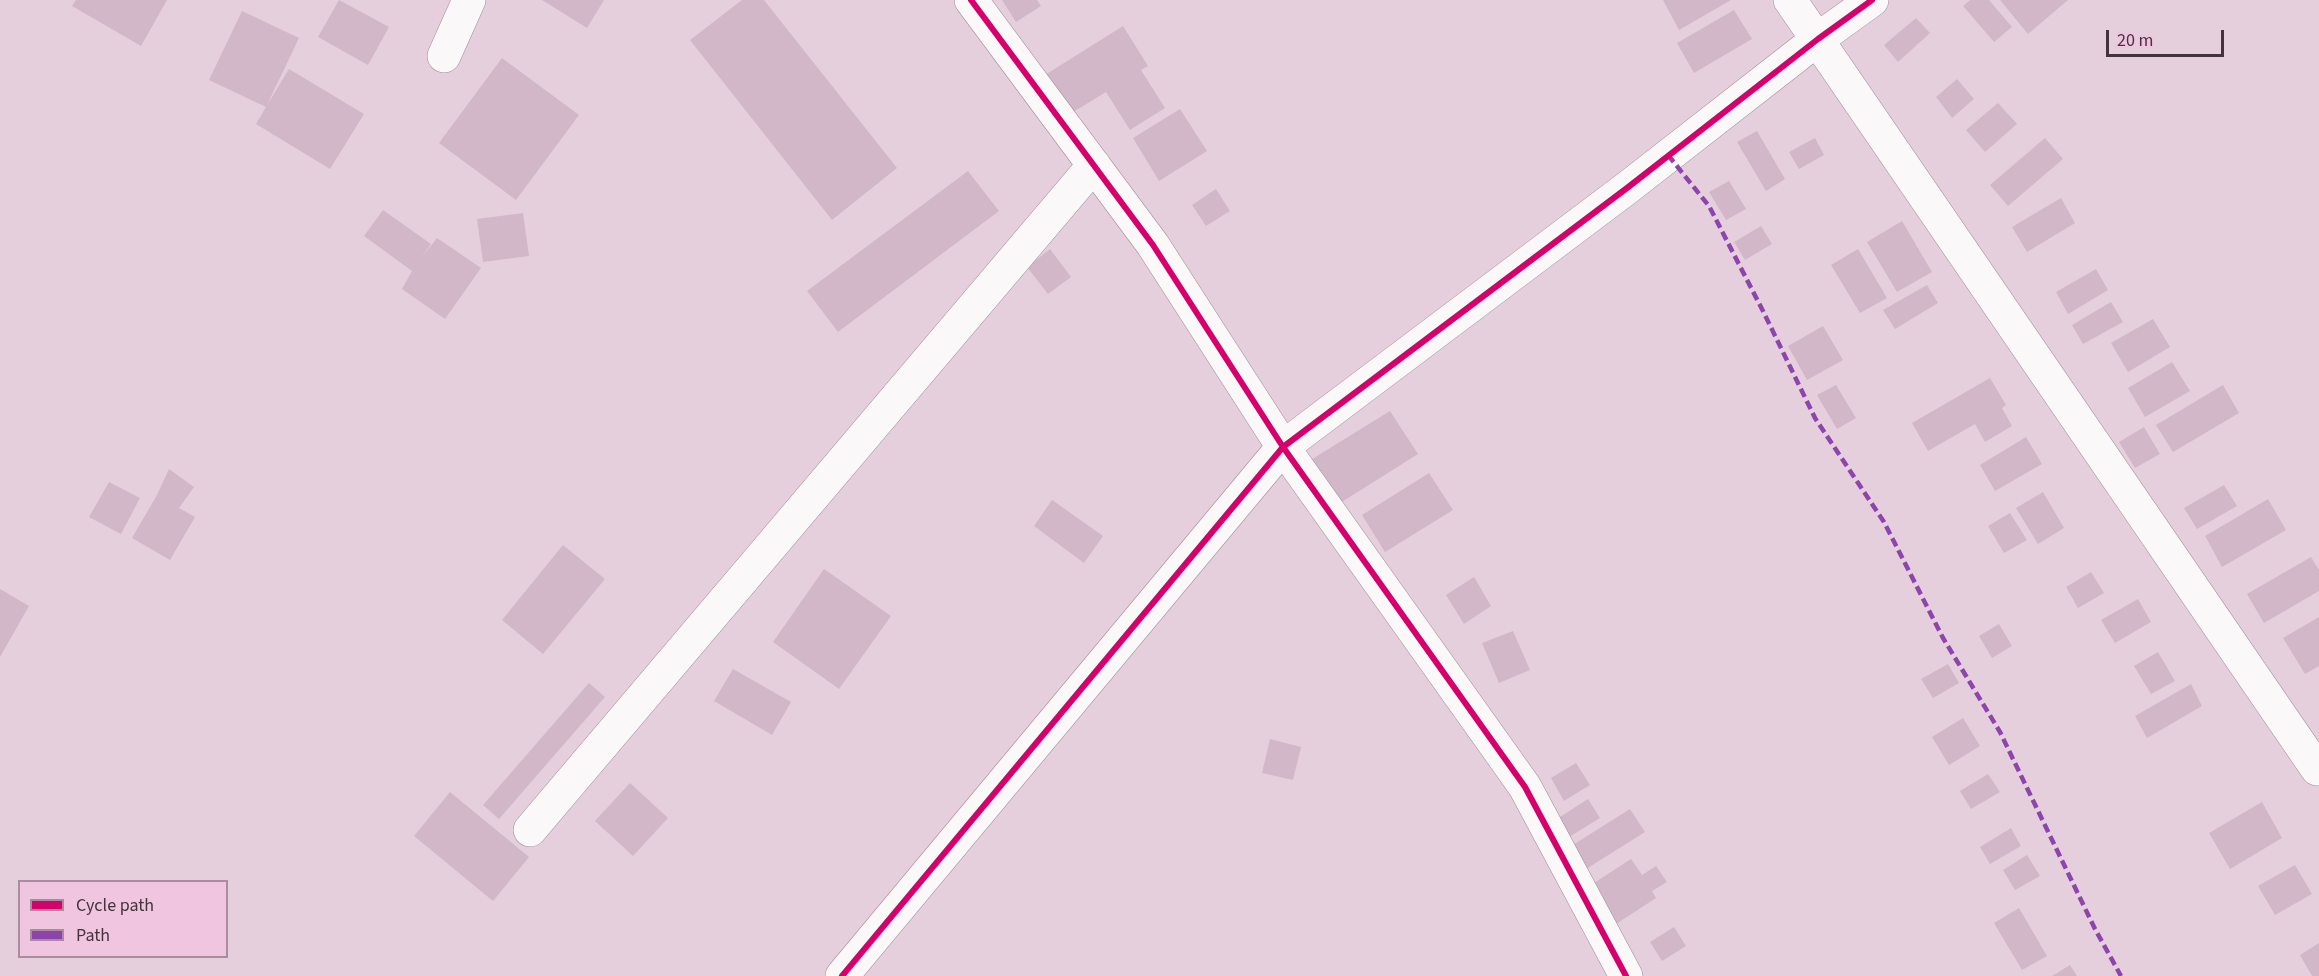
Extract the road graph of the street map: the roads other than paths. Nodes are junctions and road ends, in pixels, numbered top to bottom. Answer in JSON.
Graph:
{"nodes":[{"id":1,"x":469,"y":0,"type":"edge"},
{"id":2,"x":971,"y":0,"type":"edge"},
{"id":3,"x":1790,"y":0,"type":"edge"},
{"id":4,"x":1872,"y":0,"type":"edge"},
{"id":5,"x":1818,"y":39,"type":"junction"},
{"id":6,"x":444,"y":56,"type":"dead end"},
{"id":7,"x":1094,"y":165,"type":"junction"},
{"id":8,"x":1283,"y":447,"type":"junction"},
{"id":9,"x":2317,"y":769,"type":"dead end"},
{"id":10,"x":530,"y":830,"type":"dead end"},
{"id":11,"x":842,"y":976,"type":"edge"},
{"id":12,"x":1626,"y":976,"type":"edge"}],
"edges":[{"from":1,"to":6,"type":"street"},
{"from":2,"to":7,"type":"street"},
{"from":3,"to":5,"type":"street"},
{"from":4,"to":5,"type":"street"},
{"from":5,"to":8,"type":"street"},
{"from":5,"to":9,"type":"street"},
{"from":7,"to":8,"type":"street"},
{"from":7,"to":10,"type":"street"},
{"from":8,"to":11,"type":"street"},
{"from":8,"to":12,"type":"street"}]}
